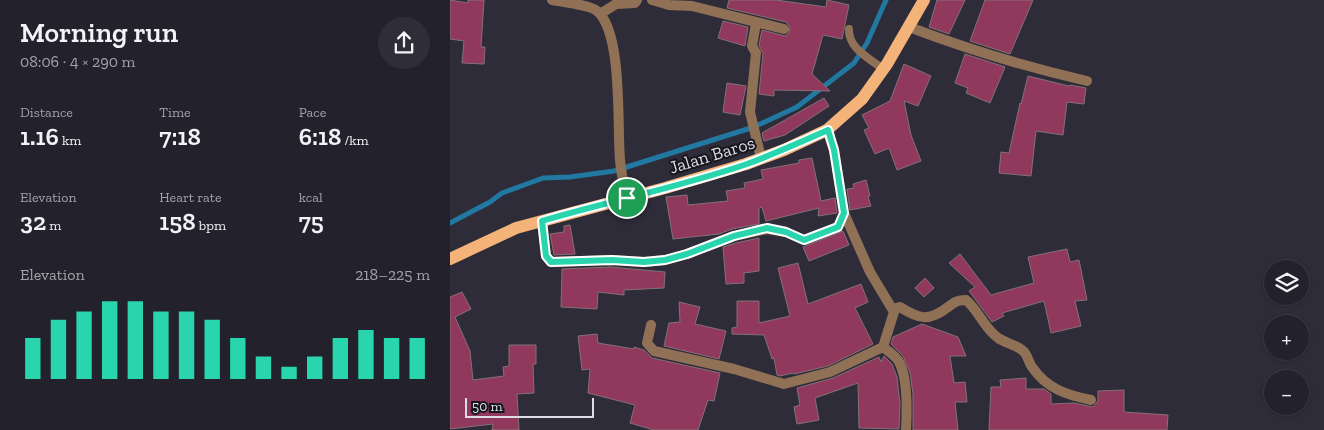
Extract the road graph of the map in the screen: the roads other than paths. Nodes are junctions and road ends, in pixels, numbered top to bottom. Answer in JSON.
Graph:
{"nodes":[{"id":1,"x":552,"y":0,"type":"edge"},
{"id":2,"x":637,"y":0,"type":"edge"},
{"id":3,"x":652,"y":0,"type":"edge"},
{"id":4,"x":924,"y":0,"type":"edge"},
{"id":5,"x":600,"y":14,"type":"junction"},
{"id":6,"x":756,"y":23,"type":"junction"},
{"id":7,"x":909,"y":27,"type":"junction"},
{"id":8,"x":784,"y":29,"type":"dead end"},
{"id":9,"x":849,"y":29,"type":"dead end"},
{"id":10,"x":883,"y":69,"type":"junction"},
{"id":11,"x":1087,"y":81,"type":"dead end"},
{"id":12,"x":828,"y":130,"type":"junction"},
{"id":13,"x":761,"y":158,"type":"junction"},
{"id":14,"x":627,"y":198,"type":"junction"},
{"id":15,"x":844,"y":213,"type":"junction"},
{"id":16,"x":542,"y":221,"type":"junction"},
{"id":17,"x":804,"y":240,"type":"joint"},
{"id":18,"x":450,"y":259,"type":"edge"},
{"id":19,"x":894,"y":312,"type":"junction"},
{"id":20,"x":651,"y":325,"type":"dead end"},
{"id":21,"x":883,"y":347,"type":"junction"},
{"id":22,"x":1091,"y":400,"type":"dead end"},
{"id":23,"x":906,"y":430,"type":"edge"}],
"edges":[{"from":1,"to":5,"type":"street"},
{"from":2,"to":5,"type":"street"},
{"from":3,"to":6,"type":"street"},
{"from":4,"to":7,"type":"main road","name":"Jalan Baros"},
{"from":5,"to":14,"type":"street"},
{"from":6,"to":8,"type":"street"},
{"from":6,"to":13,"type":"street"},
{"from":7,"to":10,"type":"main road","name":"Jalan Baros"},
{"from":7,"to":11,"type":"street"},
{"from":9,"to":10,"type":"lane"},
{"from":10,"to":12,"type":"main road","name":"Jalan Baros"},
{"from":12,"to":13,"type":"main road","name":"Jalan Baros"},
{"from":12,"to":15,"type":"street"},
{"from":13,"to":14,"type":"main road","name":"Jalan Baros"},
{"from":14,"to":16,"type":"main road","name":"Jalan Baros"},
{"from":15,"to":17,"type":"lane"},
{"from":15,"to":19,"type":"street"},
{"from":16,"to":17,"type":"street"},
{"from":16,"to":18,"type":"main road","name":"Jalan Baros"},
{"from":19,"to":21,"type":"street"},
{"from":19,"to":22,"type":"street"},
{"from":20,"to":21,"type":"street"},
{"from":21,"to":23,"type":"street"}]}
